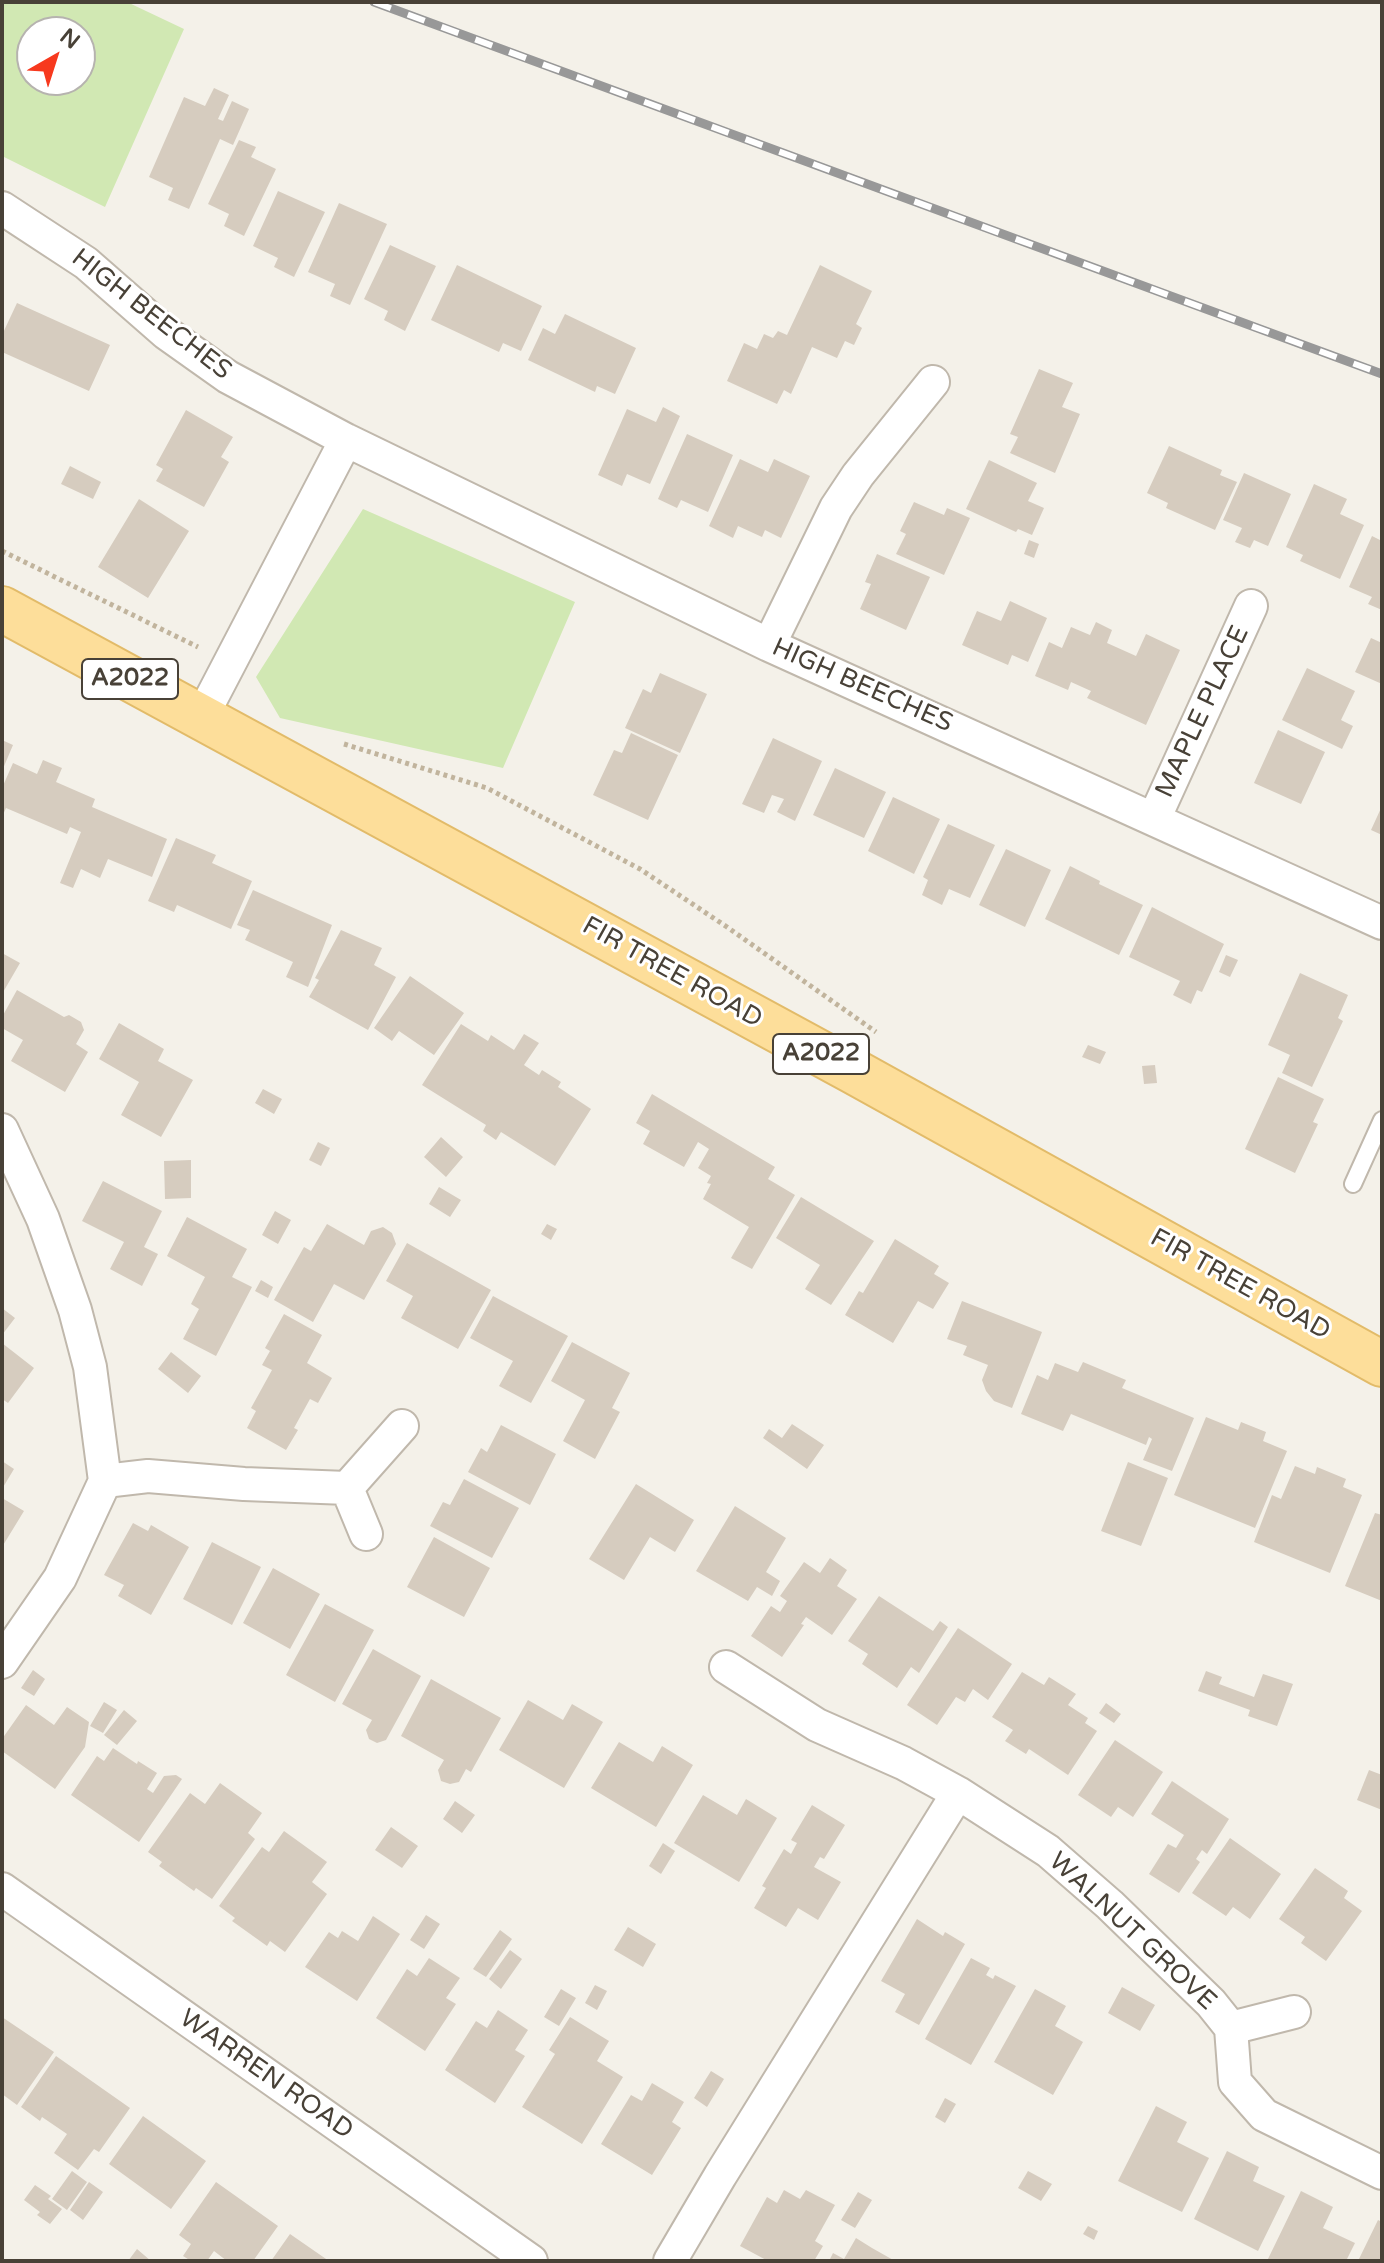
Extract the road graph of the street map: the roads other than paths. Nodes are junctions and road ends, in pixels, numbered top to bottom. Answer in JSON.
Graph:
{"nodes":[{"id":1,"x":2,"y":208,"type":"edge"},
{"id":2,"x":933,"y":382,"type":"dead end"},
{"id":3,"x":346,"y":440,"type":"junction"},
{"id":4,"x":1251,"y":606,"type":"dead end"},
{"id":5,"x":2,"y":609,"type":"edge"},
{"id":6,"x":769,"y":645,"type":"junction"},
{"id":7,"x":201,"y":718,"type":"junction"},
{"id":8,"x":1154,"y":819,"type":"junction"},
{"id":9,"x":1382,"y":923,"type":"edge"},
{"id":10,"x":1382,"y":1120,"type":"edge"},
{"id":11,"x":2,"y":1130,"type":"edge"},
{"id":12,"x":1353,"y":1184,"type":"dead end"},
{"id":13,"x":1382,"y":1364,"type":"edge"},
{"id":14,"x":402,"y":1426,"type":"dead end"},
{"id":15,"x":105,"y":1481,"type":"junction"},
{"id":16,"x":347,"y":1488,"type":"junction"},
{"id":17,"x":366,"y":1534,"type":"dead end"},
{"id":18,"x":2,"y":1662,"type":"edge"},
{"id":19,"x":726,"y":1667,"type":"dead end"},
{"id":20,"x":958,"y":1793,"type":"junction"},
{"id":21,"x":2,"y":1889,"type":"edge"},
{"id":22,"x":1294,"y":2012,"type":"dead end"},
{"id":23,"x":1231,"y":2028,"type":"junction"},
{"id":24,"x":1382,"y":2173,"type":"edge"},
{"id":25,"x":531,"y":2261,"type":"edge"},
{"id":26,"x":670,"y":2261,"type":"edge"}],
"edges":[{"from":1,"to":3,"type":"street","name":"HIGH BEECHES"},
{"from":2,"to":6,"type":"street"},
{"from":3,"to":6,"type":"street","name":"HIGH BEECHES"},
{"from":3,"to":7,"type":"street"},
{"from":4,"to":8,"type":"street","name":"MAPLE PLACE"},
{"from":5,"to":7,"type":"main road","name":"FIR TREE ROAD","number":"A2022"},
{"from":6,"to":8,"type":"street","name":"HIGH BEECHES"},
{"from":7,"to":13,"type":"main road","name":"FIR TREE ROAD","number":"A2022"},
{"from":8,"to":9,"type":"street","name":"HIGH BEECHES"},
{"from":10,"to":12,"type":"lane"},
{"from":11,"to":15,"type":"street"},
{"from":14,"to":16,"type":"street"},
{"from":15,"to":16,"type":"street"},
{"from":15,"to":18,"type":"street"},
{"from":16,"to":17,"type":"street"},
{"from":19,"to":20,"type":"street","name":"WALNUT GROVE"},
{"from":20,"to":23,"type":"street","name":"WALNUT GROVE"},
{"from":20,"to":26,"type":"street"},
{"from":21,"to":25,"type":"street","name":"WARREN ROAD"},
{"from":22,"to":23,"type":"street"},
{"from":23,"to":24,"type":"street","name":"WALNUT GROVE"}]}
